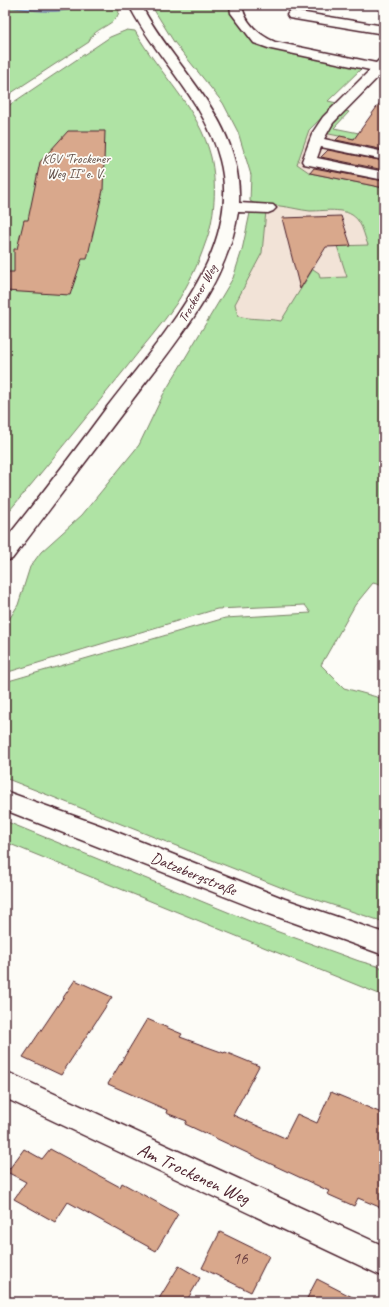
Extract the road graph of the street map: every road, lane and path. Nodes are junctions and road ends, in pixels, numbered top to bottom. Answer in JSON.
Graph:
{"nodes":[{"id":1,"x":135,"y":5,"type":"edge"},
{"id":2,"x":236,"y":5,"type":"edge"},
{"id":3,"x":293,"y":15,"type":"dead end"},
{"id":4,"x":384,"y":30,"type":"edge"},
{"id":5,"x":382,"y":65,"type":"edge"},
{"id":6,"x":316,"y":142,"type":"junction"},
{"id":7,"x":384,"y":156,"type":"edge"},
{"id":8,"x":384,"y":176,"type":"edge"},
{"id":9,"x":230,"y":207,"type":"junction"},
{"id":10,"x":268,"y":208,"type":"dead end"},
{"id":11,"x":5,"y":554,"type":"edge"},
{"id":12,"x":5,"y":800,"type":"edge"},
{"id":13,"x":384,"y":944,"type":"edge"},
{"id":14,"x":5,"y":1084,"type":"edge"},
{"id":15,"x":384,"y":1262,"type":"edge"}],
"edges":[{"from":1,"to":9,"type":"street","name":"Trockener Weg"},
{"from":2,"to":5,"type":"street"},
{"from":3,"to":4,"type":"street"},
{"from":5,"to":6,"type":"street"},
{"from":6,"to":7,"type":"street"},
{"from":6,"to":8,"type":"street"},
{"from":9,"to":10,"type":"street"},
{"from":9,"to":11,"type":"street","name":"Trockener Weg"},
{"from":12,"to":13,"type":"street","name":"Datzebergstraße"},
{"from":14,"to":15,"type":"street","name":"Am Trockenen Weg"}]}
